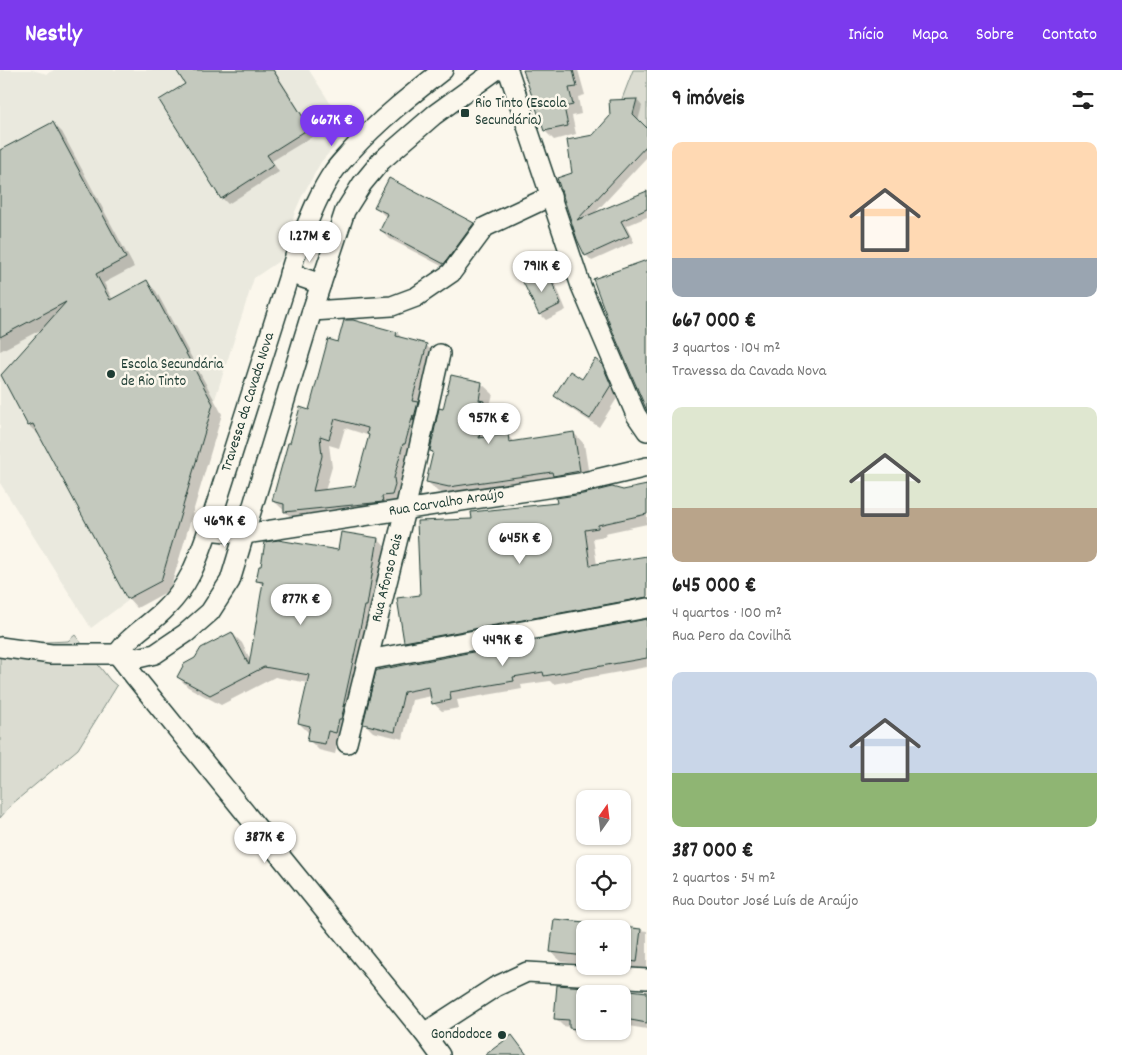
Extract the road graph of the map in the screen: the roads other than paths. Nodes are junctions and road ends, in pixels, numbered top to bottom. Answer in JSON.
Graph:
{"nodes":[{"id":1,"x":443,"y":70,"type":"edge"},
{"id":2,"x":496,"y":70,"type":"edge"},
{"id":3,"x":508,"y":70,"type":"edge"},
{"id":4,"x":551,"y":196,"type":"junction"},
{"id":5,"x":289,"y":273,"type":"junction"},
{"id":6,"x":321,"y":284,"type":"junction"},
{"id":7,"x":312,"y":311,"type":"junction"},
{"id":8,"x":440,"y":354,"type":"dead end"},
{"id":9,"x":647,"y":431,"type":"edge"},
{"id":10,"x":647,"y":467,"type":"edge"},
{"id":11,"x":405,"y":510,"type":"junction"},
{"id":12,"x":208,"y":530,"type":"junction"},
{"id":13,"x":245,"y":534,"type":"junction"},
{"id":14,"x":647,"y":608,"type":"edge"},
{"id":15,"x":0,"y":647,"type":"edge"},
{"id":16,"x":117,"y":654,"type":"junction"},
{"id":17,"x":368,"y":660,"type":"junction"},
{"id":18,"x":347,"y":743,"type":"dead end"},
{"id":19,"x":647,"y":979,"type":"edge"},
{"id":20,"x":424,"y":1033,"type":"junction"},
{"id":21,"x":440,"y":1055,"type":"edge"}],
"edges":[{"from":1,"to":5,"type":"street","name":"Travessa da Cavada Nova"},
{"from":2,"to":6,"type":"street"},
{"from":3,"to":4,"type":"street"},
{"from":4,"to":7,"type":"street"},
{"from":4,"to":9,"type":"street"},
{"from":5,"to":6,"type":"street"},
{"from":5,"to":12,"type":"street","name":"Travessa da Cavada Nova"},
{"from":6,"to":7,"type":"street"},
{"from":7,"to":13,"type":"street"},
{"from":8,"to":11,"type":"street","name":"Rua Afonso Pais"},
{"from":10,"to":11,"type":"street","name":"Rua Carvalho Araújo"},
{"from":11,"to":13,"type":"street","name":"Rua Carvalho Araújo"},
{"from":11,"to":17,"type":"street","name":"Rua Afonso Pais"},
{"from":12,"to":13,"type":"street"},
{"from":12,"to":16,"type":"street","name":"Travessa da Cavada Nova"},
{"from":13,"to":16,"type":"street"},
{"from":14,"to":17,"type":"street"},
{"from":15,"to":16,"type":"street"},
{"from":16,"to":20,"type":"street"},
{"from":17,"to":18,"type":"street","name":"Rua Afonso Pais"},
{"from":19,"to":20,"type":"street"},
{"from":20,"to":21,"type":"street"}]}
